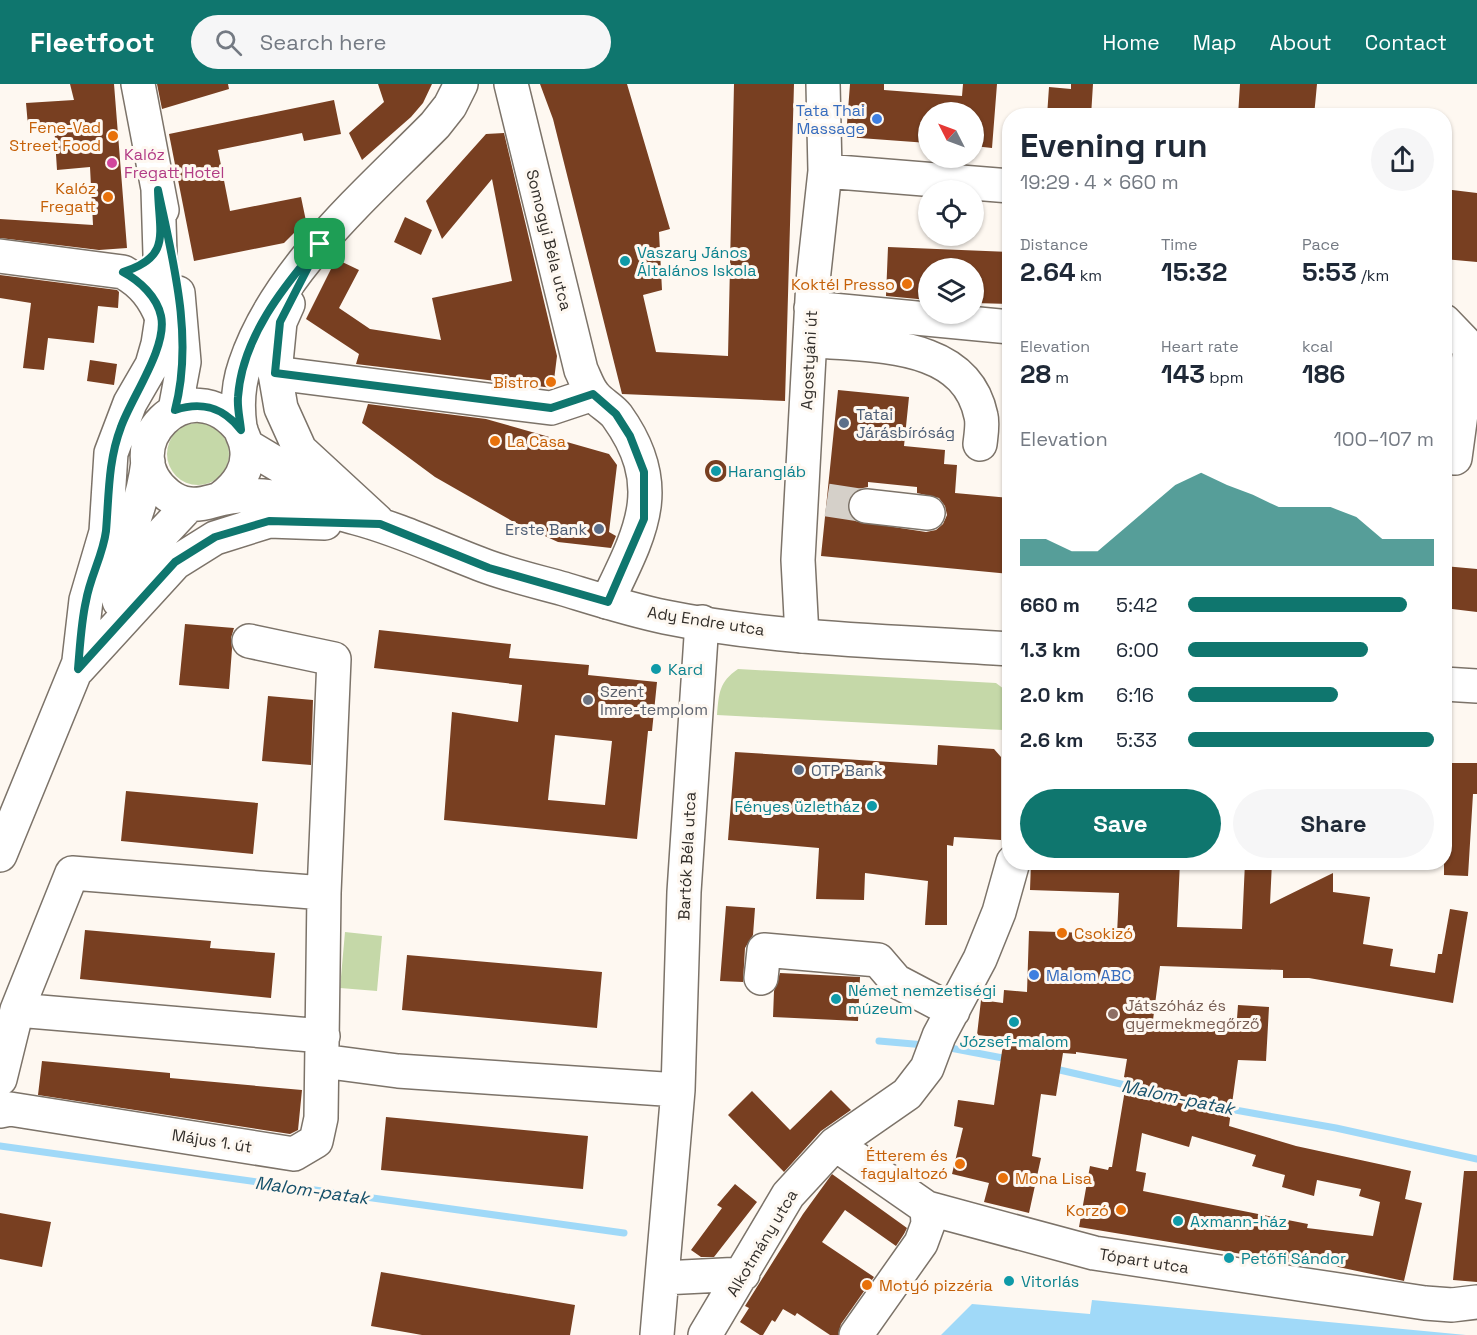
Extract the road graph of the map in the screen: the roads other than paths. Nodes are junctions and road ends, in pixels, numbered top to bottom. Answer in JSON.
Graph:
{"nodes":[{"id":1,"x":138,"y":84,"type":"edge"},
{"id":2,"x":461,"y":84,"type":"edge"},
{"id":3,"x":511,"y":84,"type":"edge"},
{"id":4,"x":823,"y":84,"type":"edge"},
{"id":5,"x":825,"y":171,"type":"junction"},
{"id":6,"x":1002,"y":185,"type":"edge"},
{"id":7,"x":158,"y":190,"type":"junction"},
{"id":8,"x":320,"y":244,"type":"junction"},
{"id":9,"x":160,"y":248,"type":"junction"},
{"id":10,"x":0,"y":256,"type":"edge"},
{"id":11,"x":123,"y":272,"type":"junction"},
{"id":12,"x":811,"y":308,"type":"junction"},
{"id":13,"x":162,"y":318,"type":"junction"},
{"id":14,"x":1002,"y":326,"type":"edge"},
{"id":15,"x":1452,"y":328,"type":"edge"},
{"id":16,"x":810,"y":340,"type":"junction"},
{"id":17,"x":1474,"y":348,"type":"edge"},
{"id":18,"x":275,"y":373,"type":"junction"},
{"id":19,"x":593,"y":394,"type":"junction"},
{"id":20,"x":175,"y":410,"type":"junction"},
{"id":21,"x":244,"y":438,"type":"junction"},
{"id":22,"x":980,"y":444,"type":"dead end"},
{"id":23,"x":1452,"y":458,"type":"edge"},
{"id":24,"x":148,"y":462,"type":"junction"},
{"id":25,"x":221,"y":498,"type":"junction"},
{"id":26,"x":189,"y":505,"type":"junction"},
{"id":27,"x":866,"y":506,"type":"tunnel mouth"},
{"id":28,"x":928,"y":513,"type":"dead end"},
{"id":29,"x":380,"y":524,"type":"junction"},
{"id":30,"x":608,"y":602,"type":"junction"},
{"id":31,"x":702,"y":622,"type":"junction"},
{"id":32,"x":802,"y":636,"type":"junction"},
{"id":33,"x":249,"y":641,"type":"dead end"},
{"id":34,"x":1002,"y":648,"type":"edge"},
{"id":35,"x":78,"y":669,"type":"junction"},
{"id":36,"x":1452,"y":684,"type":"edge"},
{"id":37,"x":1477,"y":686,"type":"edge"},
{"id":38,"x":0,"y":855,"type":"edge"},
{"id":39,"x":1011,"y":870,"type":"edge"},
{"id":40,"x":324,"y":893,"type":"junction"},
{"id":41,"x":761,"y":978,"type":"dead end"},
{"id":42,"x":17,"y":1010,"type":"junction"},
{"id":43,"x":942,"y":1033,"type":"junction"},
{"id":44,"x":323,"y":1048,"type":"junction"},
{"id":45,"x":0,"y":1079,"type":"edge"},
{"id":46,"x":678,"y":1090,"type":"junction"},
{"id":47,"x":0,"y":1111,"type":"edge"},
{"id":48,"x":835,"y":1144,"type":"junction"},
{"id":49,"x":927,"y":1208,"type":"junction"},
{"id":50,"x":743,"y":1274,"type":"junction"},
{"id":51,"x":663,"y":1278,"type":"junction"},
{"id":52,"x":1477,"y":1302,"type":"edge"},
{"id":53,"x":657,"y":1335,"type":"edge"},
{"id":54,"x":705,"y":1335,"type":"edge"},
{"id":55,"x":856,"y":1335,"type":"edge"}],
"edges":[{"from":1,"to":7,"type":"street"},
{"from":2,"to":8,"type":"street"},
{"from":3,"to":19,"type":"street","name":"Somogyi Béla utca"},
{"from":4,"to":5,"type":"street","name":"Agostyáni út"},
{"from":5,"to":6,"type":"street"},
{"from":5,"to":12,"type":"street","name":"Agostyáni út"},
{"from":7,"to":9,"type":"street"},
{"from":7,"to":20,"type":"street"},
{"from":8,"to":18,"type":"street"},
{"from":8,"to":21,"type":"street"},
{"from":9,"to":11,"type":"street"},
{"from":9,"to":13,"type":"street"},
{"from":10,"to":11,"type":"street"},
{"from":11,"to":13,"type":"street"},
{"from":12,"to":14,"type":"street"},
{"from":12,"to":16,"type":"street","name":"Agostyáni út"},
{"from":13,"to":35,"type":"street"},
{"from":15,"to":17,"type":"street"},
{"from":16,"to":22,"type":"street"},
{"from":16,"to":32,"type":"street","name":"Agostyáni út"},
{"from":17,"to":23,"type":"street"},
{"from":18,"to":19,"type":"street"},
{"from":18,"to":29,"type":"street"},
{"from":19,"to":30,"type":"street"},
{"from":20,"to":21,"type":"street"},
{"from":20,"to":24,"type":"street"},
{"from":21,"to":25,"type":"street"},
{"from":21,"to":29,"type":"street"},
{"from":24,"to":26,"type":"street"},
{"from":24,"to":35,"type":"street"},
{"from":25,"to":26,"type":"street"},
{"from":25,"to":29,"type":"street"},
{"from":26,"to":35,"type":"street"},
{"from":27,"to":28,"type":"street"},
{"from":29,"to":30,"type":"street","name":"Ady Endre utca"},
{"from":29,"to":35,"type":"street"},
{"from":30,"to":31,"type":"street","name":"Ady Endre utca"},
{"from":31,"to":32,"type":"street","name":"Ady Endre utca"},
{"from":31,"to":46,"type":"street","name":"Bartók Béla utca"},
{"from":32,"to":34,"type":"street","name":"Ady Endre utca"},
{"from":33,"to":40,"type":"street","name":"Május 1. út"},
{"from":35,"to":38,"type":"street"},
{"from":36,"to":37,"type":"street"},
{"from":39,"to":43,"type":"street","name":"Alkotmány utca"},
{"from":40,"to":42,"type":"street"},
{"from":40,"to":44,"type":"street","name":"Május 1. út"},
{"from":41,"to":43,"type":"street"},
{"from":42,"to":44,"type":"street"},
{"from":42,"to":45,"type":"street"},
{"from":43,"to":48,"type":"street","name":"Alkotmány utca"},
{"from":44,"to":46,"type":"street"},
{"from":44,"to":47,"type":"street","name":"Május 1. út"},
{"from":46,"to":51,"type":"street","name":"Bartók Béla utca"},
{"from":48,"to":49,"type":"street","name":"Tópart utca"},
{"from":48,"to":50,"type":"street","name":"Alkotmány utca"},
{"from":49,"to":52,"type":"street","name":"Tópart utca"},
{"from":49,"to":55,"type":"street"},
{"from":50,"to":51,"type":"street"},
{"from":50,"to":54,"type":"street","name":"Alkotmány utca"},
{"from":51,"to":53,"type":"street","name":"Bartók Béla utca"}]}
